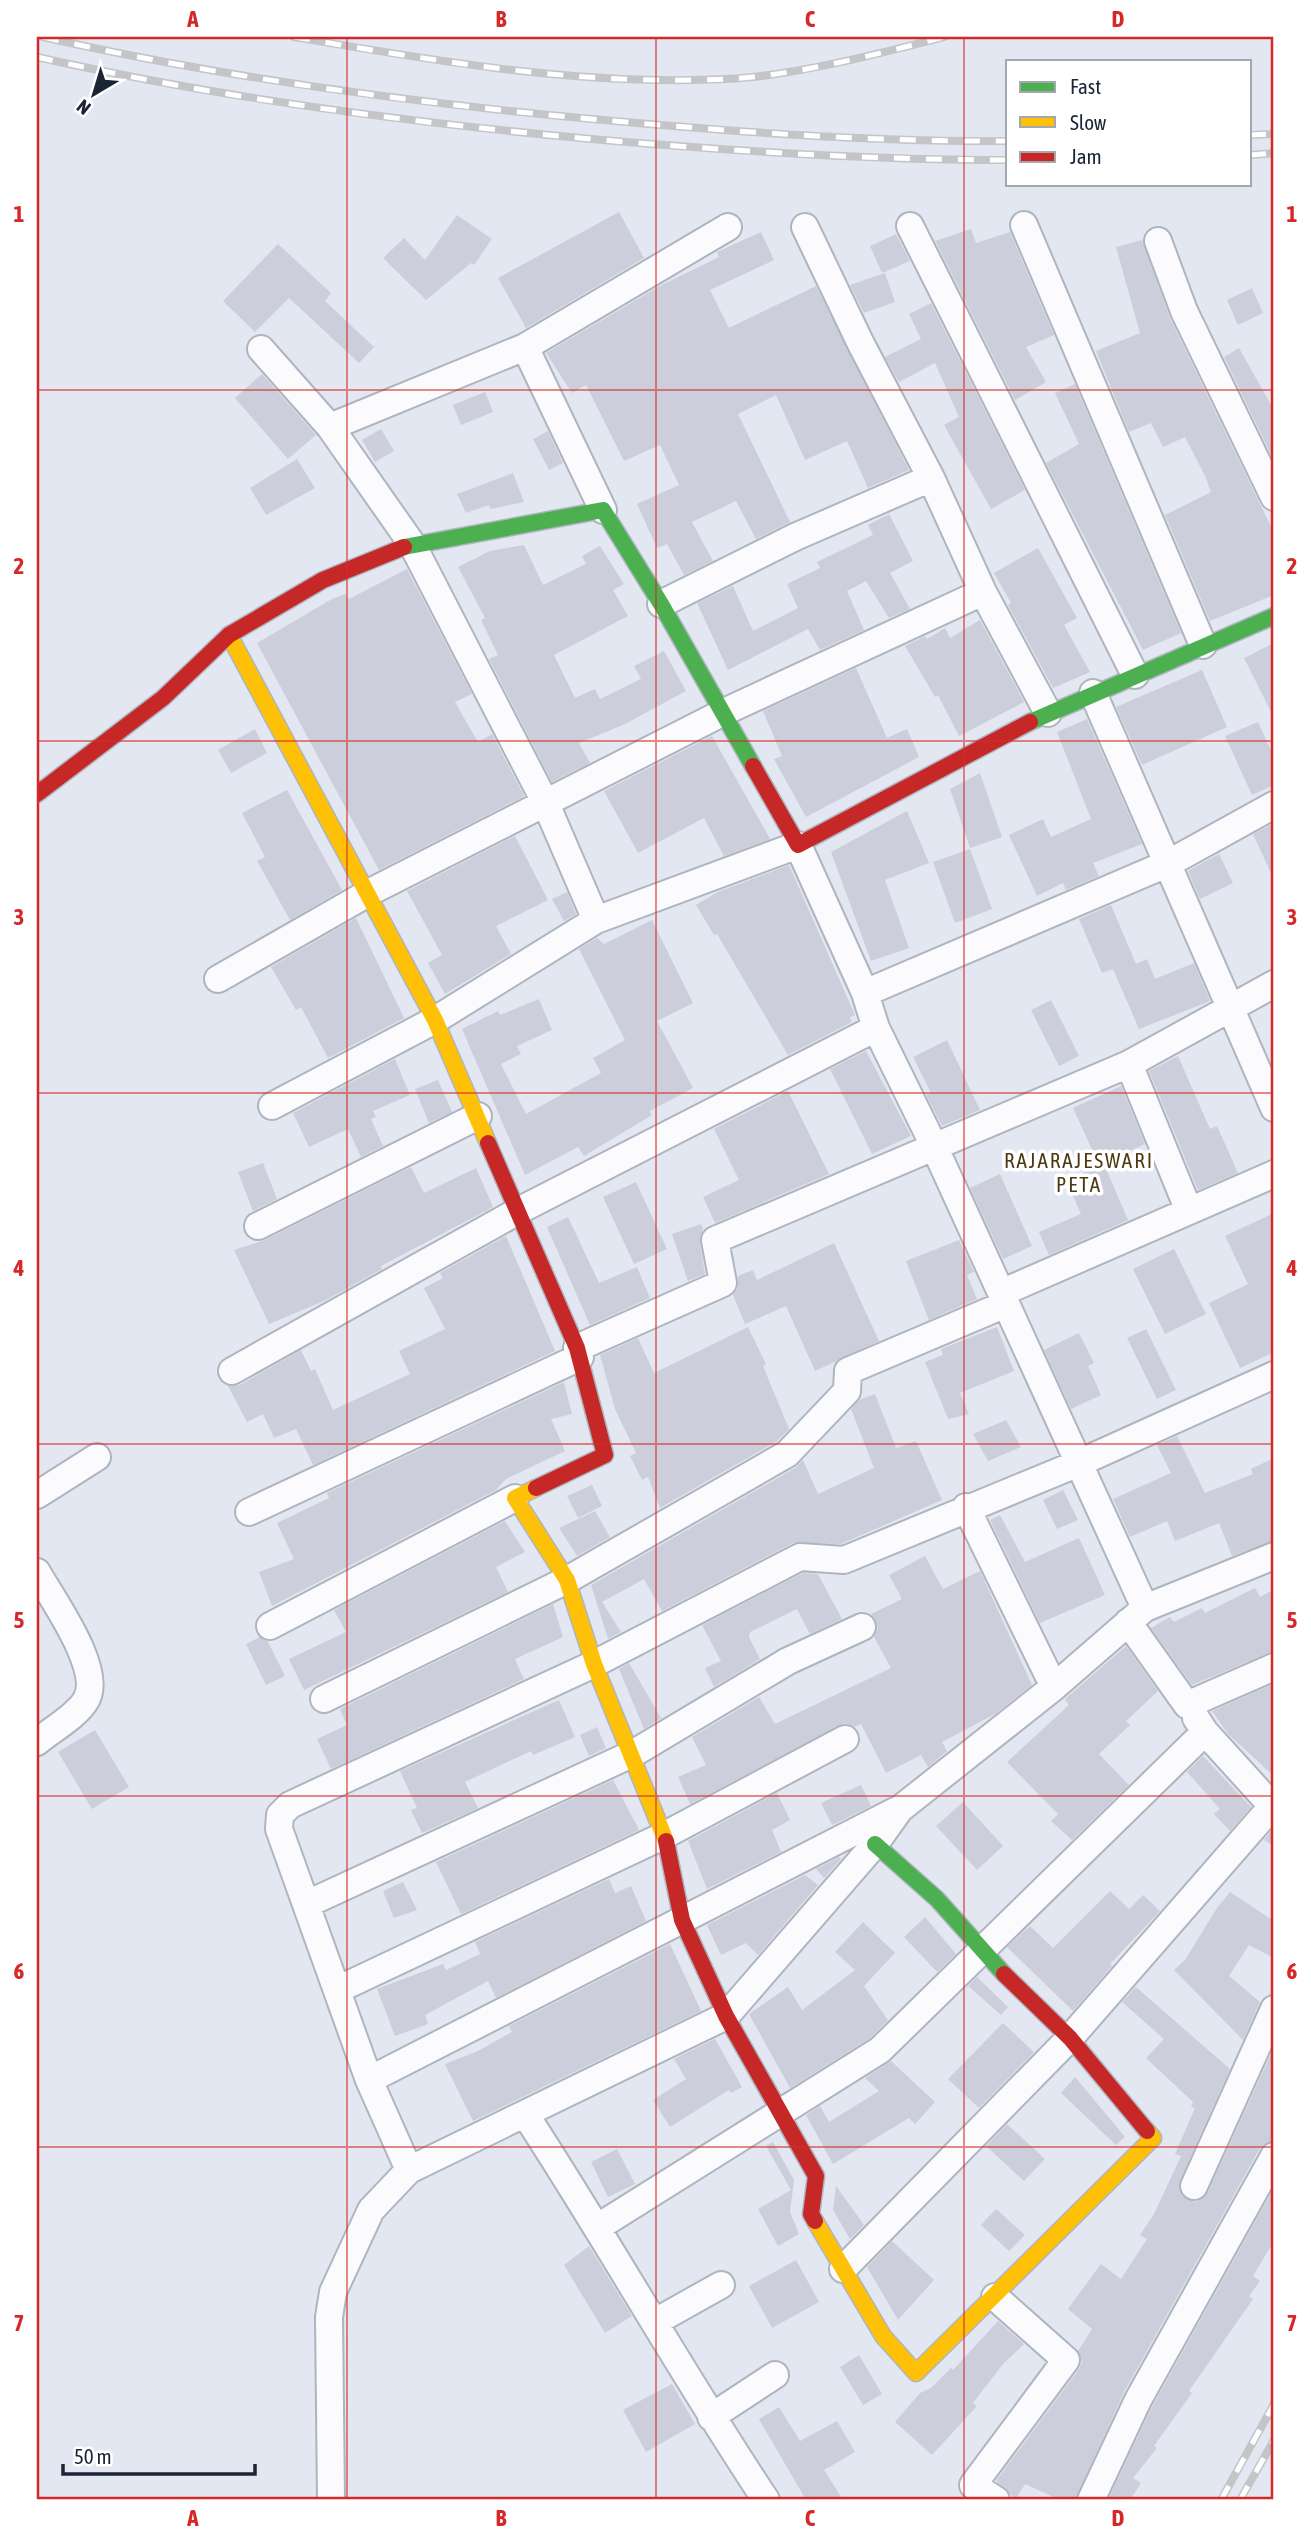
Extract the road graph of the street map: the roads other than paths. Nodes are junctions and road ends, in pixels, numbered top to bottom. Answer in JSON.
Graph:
{"nodes":[{"id":1,"x":1024,"y":225,"type":"dead end"},
{"id":2,"x":911,"y":226,"type":"dead end"},
{"id":3,"x":728,"y":227,"type":"dead end"},
{"id":4,"x":806,"y":228,"type":"dead end"},
{"id":5,"x":1158,"y":241,"type":"dead end"},
{"id":6,"x":525,"y":347,"type":"junction"},
{"id":7,"x":261,"y":349,"type":"dead end"},
{"id":8,"x":330,"y":427,"type":"junction"},
{"id":9,"x":931,"y":478,"type":"junction"},
{"id":10,"x":1274,"y":496,"type":"edge"},
{"id":11,"x":603,"y":510,"type":"junction"},
{"id":12,"x":412,"y":544,"type":"junction"},
{"id":13,"x":983,"y":592,"type":"junction"},
{"id":14,"x":661,"y":604,"type":"junction"},
{"id":15,"x":1274,"y":617,"type":"edge"},
{"id":16,"x":229,"y":635,"type":"junction"},
{"id":17,"x":1203,"y":645,"type":"junction"},
{"id":18,"x":1135,"y":675,"type":"junction"},
{"id":19,"x":1093,"y":693,"type":"junction"},
{"id":20,"x":724,"y":712,"type":"junction"},
{"id":21,"x":1048,"y":713,"type":"junction"},
{"id":22,"x":37,"y":794,"type":"edge"},
{"id":23,"x":547,"y":804,"type":"junction"},
{"id":24,"x":1274,"y":805,"type":"edge"},
{"id":25,"x":798,"y":845,"type":"junction"},
{"id":26,"x":1169,"y":863,"type":"junction"},
{"id":27,"x":370,"y":892,"type":"junction"},
{"id":28,"x":596,"y":920,"type":"junction"},
{"id":29,"x":218,"y":979,"type":"dead end"},
{"id":30,"x":1274,"y":984,"type":"edge"},
{"id":31,"x":865,"y":993,"type":"junction"},
{"id":32,"x":1231,"y":1006,"type":"junction"},
{"id":33,"x":435,"y":1020,"type":"junction"},
{"id":34,"x":876,"y":1028,"type":"junction"},
{"id":35,"x":1129,"y":1065,"type":"junction"},
{"id":36,"x":272,"y":1106,"type":"dead end"},
{"id":37,"x":1274,"y":1108,"type":"edge"},
{"id":38,"x":478,"y":1116,"type":"junction"},
{"id":39,"x":934,"y":1146,"type":"junction"},
{"id":40,"x":1274,"y":1174,"type":"edge"},
{"id":41,"x":520,"y":1210,"type":"junction"},
{"id":42,"x":1189,"y":1211,"type":"junction"},
{"id":43,"x":258,"y":1226,"type":"dead end"},
{"id":44,"x":1003,"y":1298,"type":"junction"},
{"id":45,"x":579,"y":1353,"type":"junction"},
{"id":46,"x":232,"y":1371,"type":"dead end"},
{"id":47,"x":1274,"y":1375,"type":"edge"},
{"id":48,"x":97,"y":1457,"type":"dead end"},
{"id":49,"x":1079,"y":1463,"type":"junction"},
{"id":50,"x":37,"y":1495,"type":"edge"},
{"id":51,"x":515,"y":1498,"type":"junction"},
{"id":52,"x":966,"y":1507,"type":"junction"},
{"id":53,"x":249,"y":1512,"type":"dead end"},
{"id":54,"x":1274,"y":1556,"type":"edge"},
{"id":55,"x":37,"y":1572,"type":"edge"},
{"id":56,"x":567,"y":1580,"type":"junction"},
{"id":57,"x":1137,"y":1615,"type":"junction"},
{"id":58,"x":270,"y":1626,"type":"dead end"},
{"id":59,"x":862,"y":1627,"type":"dead end"},
{"id":60,"x":594,"y":1664,"type":"junction"},
{"id":61,"x":1274,"y":1667,"type":"edge"},
{"id":62,"x":1054,"y":1687,"type":"junction"},
{"id":63,"x":324,"y":1699,"type":"dead end"},
{"id":64,"x":1188,"y":1705,"type":"junction"},
{"id":65,"x":1205,"y":1732,"type":"junction"},
{"id":66,"x":845,"y":1739,"type":"dead end"},
{"id":67,"x":37,"y":1742,"type":"edge"},
{"id":68,"x":634,"y":1753,"type":"junction"},
{"id":69,"x":1273,"y":1806,"type":"edge"},
{"id":70,"x":900,"y":1809,"type":"junction"},
{"id":71,"x":666,"y":1835,"type":"junction"},
{"id":72,"x":875,"y":1844,"type":"junction"},
{"id":73,"x":307,"y":1904,"type":"junction"},
{"id":74,"x":682,"y":1920,"type":"junction"},
{"id":75,"x":981,"y":1951,"type":"junction"},
{"id":76,"x":339,"y":1989,"type":"junction"},
{"id":77,"x":1274,"y":2009,"type":"edge"},
{"id":78,"x":726,"y":2016,"type":"junction"},
{"id":79,"x":1070,"y":2038,"type":"junction"},
{"id":80,"x":369,"y":2080,"type":"junction"},
{"id":81,"x":782,"y":2112,"type":"junction"},
{"id":82,"x":525,"y":2114,"type":"junction"},
{"id":83,"x":1274,"y":2156,"type":"edge"},
{"id":84,"x":409,"y":2171,"type":"junction"},
{"id":85,"x":1194,"y":2186,"type":"dead end"},
{"id":86,"x":598,"y":2227,"type":"junction"},
{"id":87,"x":843,"y":2269,"type":"junction"},
{"id":88,"x":721,"y":2286,"type":"dead end"},
{"id":89,"x":995,"y":2297,"type":"junction"},
{"id":90,"x":655,"y":2322,"type":"junction"},
{"id":91,"x":775,"y":2375,"type":"dead end"},
{"id":92,"x":712,"y":2417,"type":"junction"},
{"id":93,"x":331,"y":2500,"type":"edge"},
{"id":94,"x":766,"y":2500,"type":"edge"},
{"id":95,"x":996,"y":2500,"type":"edge"},
{"id":96,"x":1091,"y":2500,"type":"edge"}],
"edges":[{"from":1,"to":17,"type":"street"},
{"from":2,"to":18,"type":"street"},
{"from":3,"to":6,"type":"street"},
{"from":4,"to":9,"type":"street"},
{"from":5,"to":10,"type":"street"},
{"from":6,"to":8,"type":"street"},
{"from":6,"to":11,"type":"street"},
{"from":7,"to":8,"type":"street"},
{"from":8,"to":12,"type":"street"},
{"from":9,"to":13,"type":"street"},
{"from":9,"to":14,"type":"street"},
{"from":11,"to":12,"type":"street"},
{"from":11,"to":14,"type":"street"},
{"from":12,"to":16,"type":"street"},
{"from":12,"to":23,"type":"street"},
{"from":13,"to":20,"type":"street"},
{"from":13,"to":21,"type":"street"},
{"from":14,"to":20,"type":"street"},
{"from":15,"to":17,"type":"street"},
{"from":16,"to":22,"type":"street"},
{"from":16,"to":27,"type":"street"},
{"from":17,"to":18,"type":"street"},
{"from":18,"to":19,"type":"street"},
{"from":19,"to":21,"type":"street"},
{"from":19,"to":26,"type":"street"},
{"from":20,"to":23,"type":"street"},
{"from":20,"to":25,"type":"street"},
{"from":21,"to":25,"type":"street"},
{"from":23,"to":27,"type":"street"},
{"from":23,"to":28,"type":"street"},
{"from":24,"to":26,"type":"street"},
{"from":25,"to":28,"type":"street"},
{"from":25,"to":31,"type":"street"},
{"from":26,"to":31,"type":"street"},
{"from":26,"to":32,"type":"street"},
{"from":27,"to":29,"type":"street"},
{"from":27,"to":33,"type":"street"},
{"from":28,"to":33,"type":"street"},
{"from":30,"to":32,"type":"street"},
{"from":31,"to":34,"type":"street"},
{"from":32,"to":35,"type":"street"},
{"from":32,"to":37,"type":"street"},
{"from":33,"to":36,"type":"street"},
{"from":33,"to":38,"type":"street"},
{"from":34,"to":39,"type":"street"},
{"from":34,"to":41,"type":"street"},
{"from":35,"to":39,"type":"street"},
{"from":35,"to":42,"type":"street"},
{"from":38,"to":41,"type":"street"},
{"from":38,"to":43,"type":"street"},
{"from":39,"to":44,"type":"street"},
{"from":39,"to":45,"type":"street"},
{"from":40,"to":42,"type":"street"},
{"from":41,"to":45,"type":"street"},
{"from":41,"to":46,"type":"street"},
{"from":42,"to":44,"type":"street"},
{"from":44,"to":49,"type":"street"},
{"from":44,"to":56,"type":"street"},
{"from":45,"to":51,"type":"street"},
{"from":45,"to":53,"type":"street"},
{"from":47,"to":49,"type":"street"},
{"from":48,"to":50,"type":"street"},
{"from":49,"to":52,"type":"street"},
{"from":49,"to":57,"type":"street"},
{"from":51,"to":56,"type":"street"},
{"from":51,"to":58,"type":"street"},
{"from":52,"to":60,"type":"street"},
{"from":52,"to":62,"type":"street"},
{"from":54,"to":57,"type":"street"},
{"from":55,"to":67,"type":"street"},
{"from":56,"to":60,"type":"street"},
{"from":56,"to":63,"type":"street"},
{"from":57,"to":62,"type":"street"},
{"from":57,"to":64,"type":"street"},
{"from":59,"to":68,"type":"street"},
{"from":60,"to":68,"type":"street"},
{"from":60,"to":73,"type":"street"},
{"from":61,"to":64,"type":"street"},
{"from":62,"to":70,"type":"street"},
{"from":64,"to":65,"type":"street"},
{"from":65,"to":69,"type":"street"},
{"from":65,"to":75,"type":"street"},
{"from":66,"to":71,"type":"street"},
{"from":68,"to":71,"type":"street"},
{"from":68,"to":73,"type":"street"},
{"from":69,"to":79,"type":"street"},
{"from":70,"to":72,"type":"street"},
{"from":70,"to":74,"type":"street"},
{"from":71,"to":74,"type":"street"},
{"from":71,"to":76,"type":"street"},
{"from":72,"to":75,"type":"street"},
{"from":72,"to":78,"type":"street"},
{"from":73,"to":76,"type":"street"},
{"from":74,"to":78,"type":"street"},
{"from":74,"to":80,"type":"street"},
{"from":75,"to":79,"type":"street"},
{"from":75,"to":81,"type":"street"},
{"from":76,"to":80,"type":"street"},
{"from":77,"to":85,"type":"street"},
{"from":78,"to":81,"type":"street"},
{"from":78,"to":82,"type":"street"},
{"from":79,"to":87,"type":"street"},
{"from":79,"to":89,"type":"street"},
{"from":80,"to":84,"type":"street"},
{"from":81,"to":86,"type":"street"},
{"from":81,"to":87,"type":"street"},
{"from":82,"to":84,"type":"street"},
{"from":82,"to":86,"type":"street"},
{"from":83,"to":96,"type":"street"},
{"from":84,"to":93,"type":"street"},
{"from":86,"to":90,"type":"street"},
{"from":87,"to":89,"type":"street"},
{"from":88,"to":90,"type":"street"},
{"from":89,"to":95,"type":"street"},
{"from":90,"to":92,"type":"street"},
{"from":91,"to":92,"type":"street"},
{"from":92,"to":94,"type":"street"}]}
